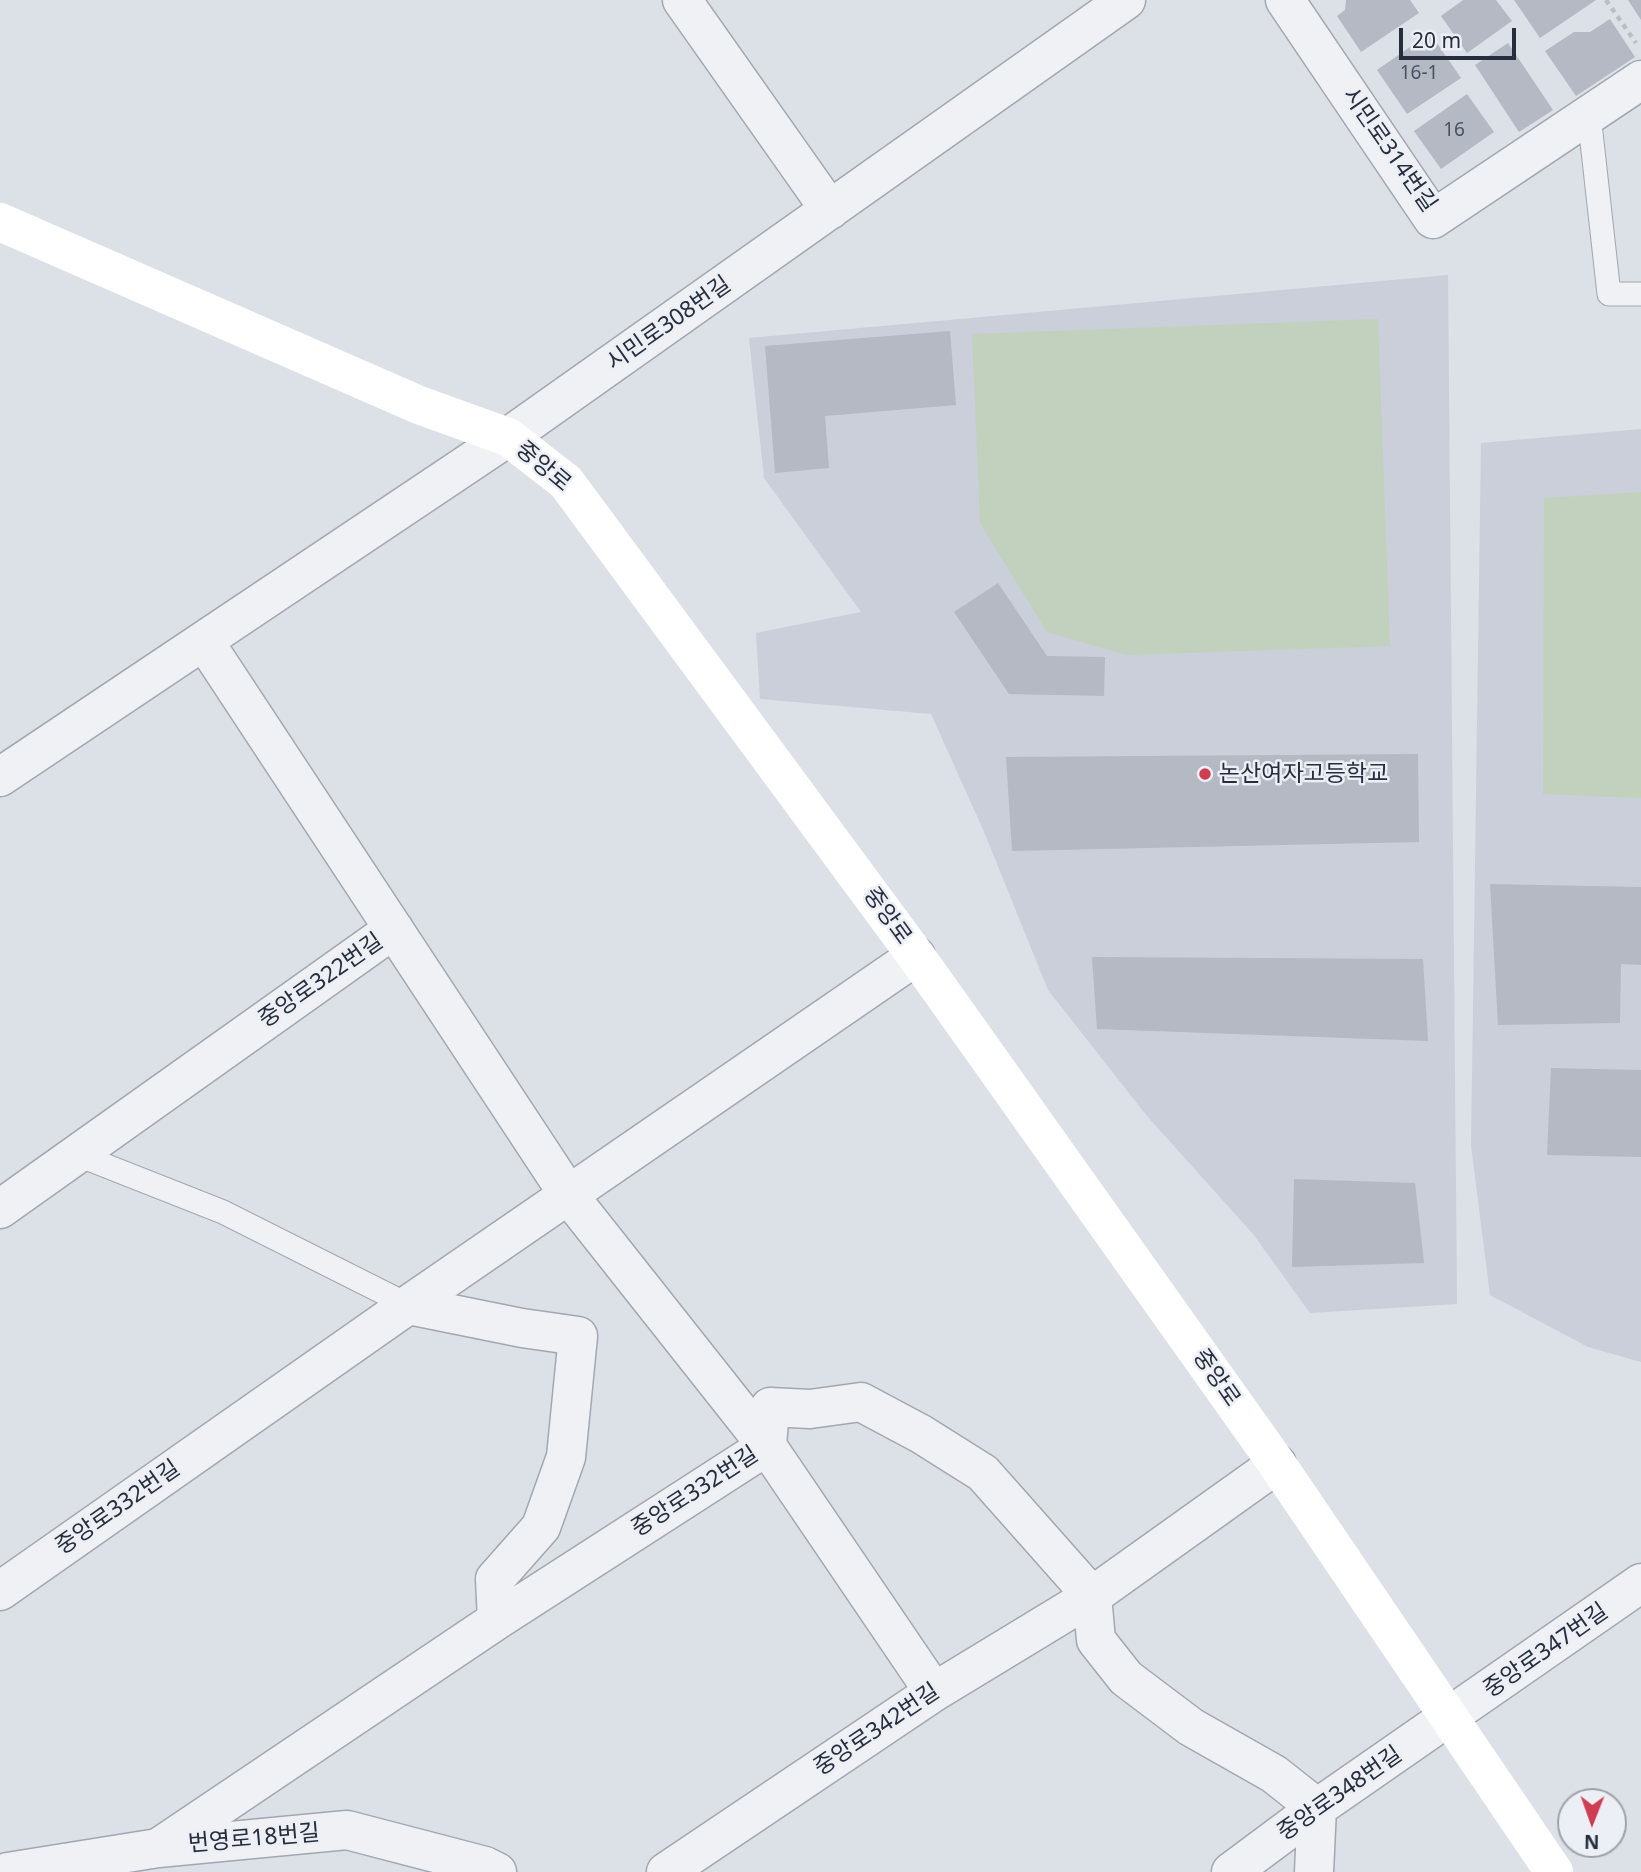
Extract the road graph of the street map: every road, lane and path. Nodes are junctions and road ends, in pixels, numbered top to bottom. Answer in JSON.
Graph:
{"nodes":[{"id":1,"x":682,"y":0,"type":"edge"},
{"id":2,"x":1126,"y":0,"type":"edge"},
{"id":3,"x":1285,"y":0,"type":"edge"},
{"id":4,"x":1606,"y":0,"type":"edge"},
{"id":5,"x":1641,"y":50,"type":"edge"},
{"id":6,"x":1641,"y":80,"type":"edge"},
{"id":7,"x":1589,"y":115,"type":"junction"},
{"id":8,"x":830,"y":209,"type":"junction"},
{"id":9,"x":0,"y":222,"type":"edge"},
{"id":10,"x":1641,"y":294,"type":"edge"},
{"id":11,"x":508,"y":438,"type":"junction"},
{"id":12,"x":204,"y":640,"type":"junction"},
{"id":13,"x":0,"y":777,"type":"edge"},
{"id":14,"x":394,"y":929,"type":"junction"},
{"id":15,"x":916,"y":956,"type":"junction"},
{"id":16,"x":76,"y":1154,"type":"junction"},
{"id":17,"x":570,"y":1197,"type":"junction"},
{"id":18,"x":0,"y":1209,"type":"edge"},
{"id":19,"x":408,"y":1305,"type":"junction"},
{"id":20,"x":767,"y":1446,"type":"junction"},
{"id":21,"x":1277,"y":1464,"type":"junction"},
{"id":22,"x":1641,"y":1583,"type":"edge"},
{"id":23,"x":0,"y":1591,"type":"edge"},
{"id":24,"x":1093,"y":1596,"type":"junction"},
{"id":25,"x":497,"y":1619,"type":"junction"},
{"id":26,"x":934,"y":1692,"type":"junction"},
{"id":27,"x":1451,"y":1718,"type":"junction"},
{"id":28,"x":1317,"y":1808,"type":"junction"},
{"id":29,"x":158,"y":1848,"type":"junction"},
{"id":30,"x":8,"y":1862,"type":"edge"},
{"id":31,"x":497,"y":1872,"type":"edge"},
{"id":32,"x":666,"y":1872,"type":"edge"},
{"id":33,"x":1231,"y":1872,"type":"edge"},
{"id":34,"x":1314,"y":1872,"type":"edge"},
{"id":35,"x":1554,"y":1872,"type":"edge"}],
"edges":[{"from":1,"to":8,"type":"street"},
{"from":2,"to":8,"type":"street","name":"시민로308번길"},
{"from":3,"to":7,"type":"street","name":"시민로314번길"},
{"from":4,"to":5,"type":"path"},
{"from":6,"to":7,"type":"street","name":"시민로314번길"},
{"from":7,"to":10,"type":"lane"},
{"from":8,"to":11,"type":"street","name":"시민로308번길"},
{"from":9,"to":11,"type":"street","name":"중앙로"},
{"from":11,"to":12,"type":"street"},
{"from":11,"to":15,"type":"street","name":"중앙로"},
{"from":12,"to":13,"type":"street"},
{"from":12,"to":14,"type":"street","name":"중앙로322번길"},
{"from":14,"to":16,"type":"street","name":"중앙로322번길"},
{"from":14,"to":17,"type":"street","name":"중앙로332번길"},
{"from":15,"to":17,"type":"street","name":"중앙로332번길"},
{"from":15,"to":21,"type":"street","name":"중앙로"},
{"from":16,"to":18,"type":"street","name":"중앙로322번길"},
{"from":16,"to":19,"type":"lane"},
{"from":17,"to":19,"type":"street","name":"중앙로332번길"},
{"from":17,"to":20,"type":"street","name":"중앙로332번길"},
{"from":19,"to":23,"type":"street","name":"중앙로332번길"},
{"from":19,"to":25,"type":"street"},
{"from":20,"to":24,"type":"street"},
{"from":20,"to":25,"type":"street","name":"중앙로332번길"},
{"from":20,"to":26,"type":"street"},
{"from":21,"to":24,"type":"street","name":"중앙로342번길"},
{"from":21,"to":27,"type":"street","name":"중앙로"},
{"from":22,"to":27,"type":"street","name":"중앙로347번길"},
{"from":24,"to":26,"type":"street","name":"중앙로342번길"},
{"from":24,"to":28,"type":"street"},
{"from":25,"to":29,"type":"street","name":"중앙로332번길"},
{"from":26,"to":32,"type":"street","name":"중앙로342번길"},
{"from":27,"to":28,"type":"street","name":"중앙로348번길"},
{"from":27,"to":35,"type":"street","name":"중앙로"},
{"from":28,"to":33,"type":"street","name":"중앙로348번길"},
{"from":28,"to":34,"type":"street"},
{"from":29,"to":30,"type":"street","name":"번영로18번길"},
{"from":29,"to":31,"type":"street","name":"번영로18번길"}]}
